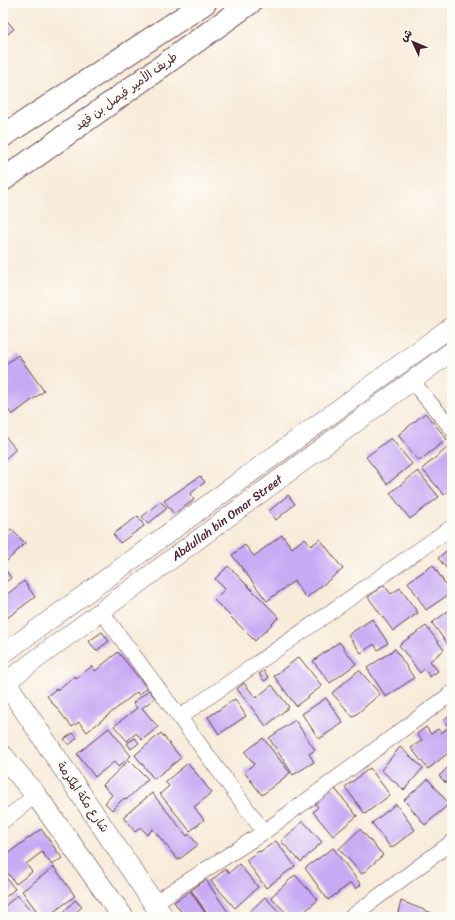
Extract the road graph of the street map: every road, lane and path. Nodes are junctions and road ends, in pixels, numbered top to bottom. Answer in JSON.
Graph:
{"nodes":[{"id":1,"x":205,"y":3,"type":"edge"},
{"id":2,"x":250,"y":3,"type":"edge"},
{"id":3,"x":3,"y":136,"type":"edge"},
{"id":4,"x":3,"y":180,"type":"edge"},
{"id":5,"x":452,"y":326,"type":"edge"},
{"id":6,"x":452,"y":351,"type":"edge"},
{"id":7,"x":411,"y":380,"type":"junction"},
{"id":8,"x":452,"y":430,"type":"edge"},
{"id":9,"x":181,"y":524,"type":"junction"},
{"id":10,"x":452,"y":527,"type":"edge"},
{"id":11,"x":195,"y":542,"type":"junction"},
{"id":12,"x":101,"y":612,"type":"junction"},
{"id":13,"x":3,"y":654,"type":"edge"},
{"id":14,"x":4,"y":681,"type":"edge"},
{"id":15,"x":452,"y":693,"type":"edge"},
{"id":16,"x":180,"y":717,"type":"junction"},
{"id":17,"x":3,"y":756,"type":"edge"},
{"id":18,"x":36,"y":795,"type":"junction"},
{"id":19,"x":3,"y":821,"type":"edge"},
{"id":20,"x":264,"y":832,"type":"junction"},
{"id":21,"x":452,"y":842,"type":"edge"},
{"id":22,"x":158,"y":910,"type":"edge"},
{"id":23,"x":124,"y":917,"type":"edge"},
{"id":24,"x":351,"y":917,"type":"edge"}],
"edges":[{"from":1,"to":3,"type":"main road"},
{"from":2,"to":4,"type":"main road","name":"طريف الأمير فيصل بن فهد"},
{"from":5,"to":9,"type":"street","name":"Abdullah bin Omar Street"},
{"from":6,"to":7,"type":"street","name":"Abdullah bin Omar Street"},
{"from":7,"to":8,"type":"street"},
{"from":7,"to":11,"type":"street","name":"Abdullah bin Omar Street"},
{"from":9,"to":11,"type":"street"},
{"from":9,"to":13,"type":"street","name":"Abdullah bin Omar Street"},
{"from":10,"to":16,"type":"street"},
{"from":11,"to":12,"type":"street","name":"Abdullah bin Omar Street"},
{"from":12,"to":14,"type":"street","name":"Abdullah bin Omar Street"},
{"from":12,"to":16,"type":"street"},
{"from":14,"to":22,"type":"main road","name":"شارع مكة المكرمة"},
{"from":15,"to":20,"type":"street"},
{"from":16,"to":20,"type":"street"},
{"from":17,"to":18,"type":"main road"},
{"from":18,"to":19,"type":"street"},
{"from":18,"to":23,"type":"main road"},
{"from":20,"to":22,"type":"street"},
{"from":21,"to":24,"type":"street"}]}
